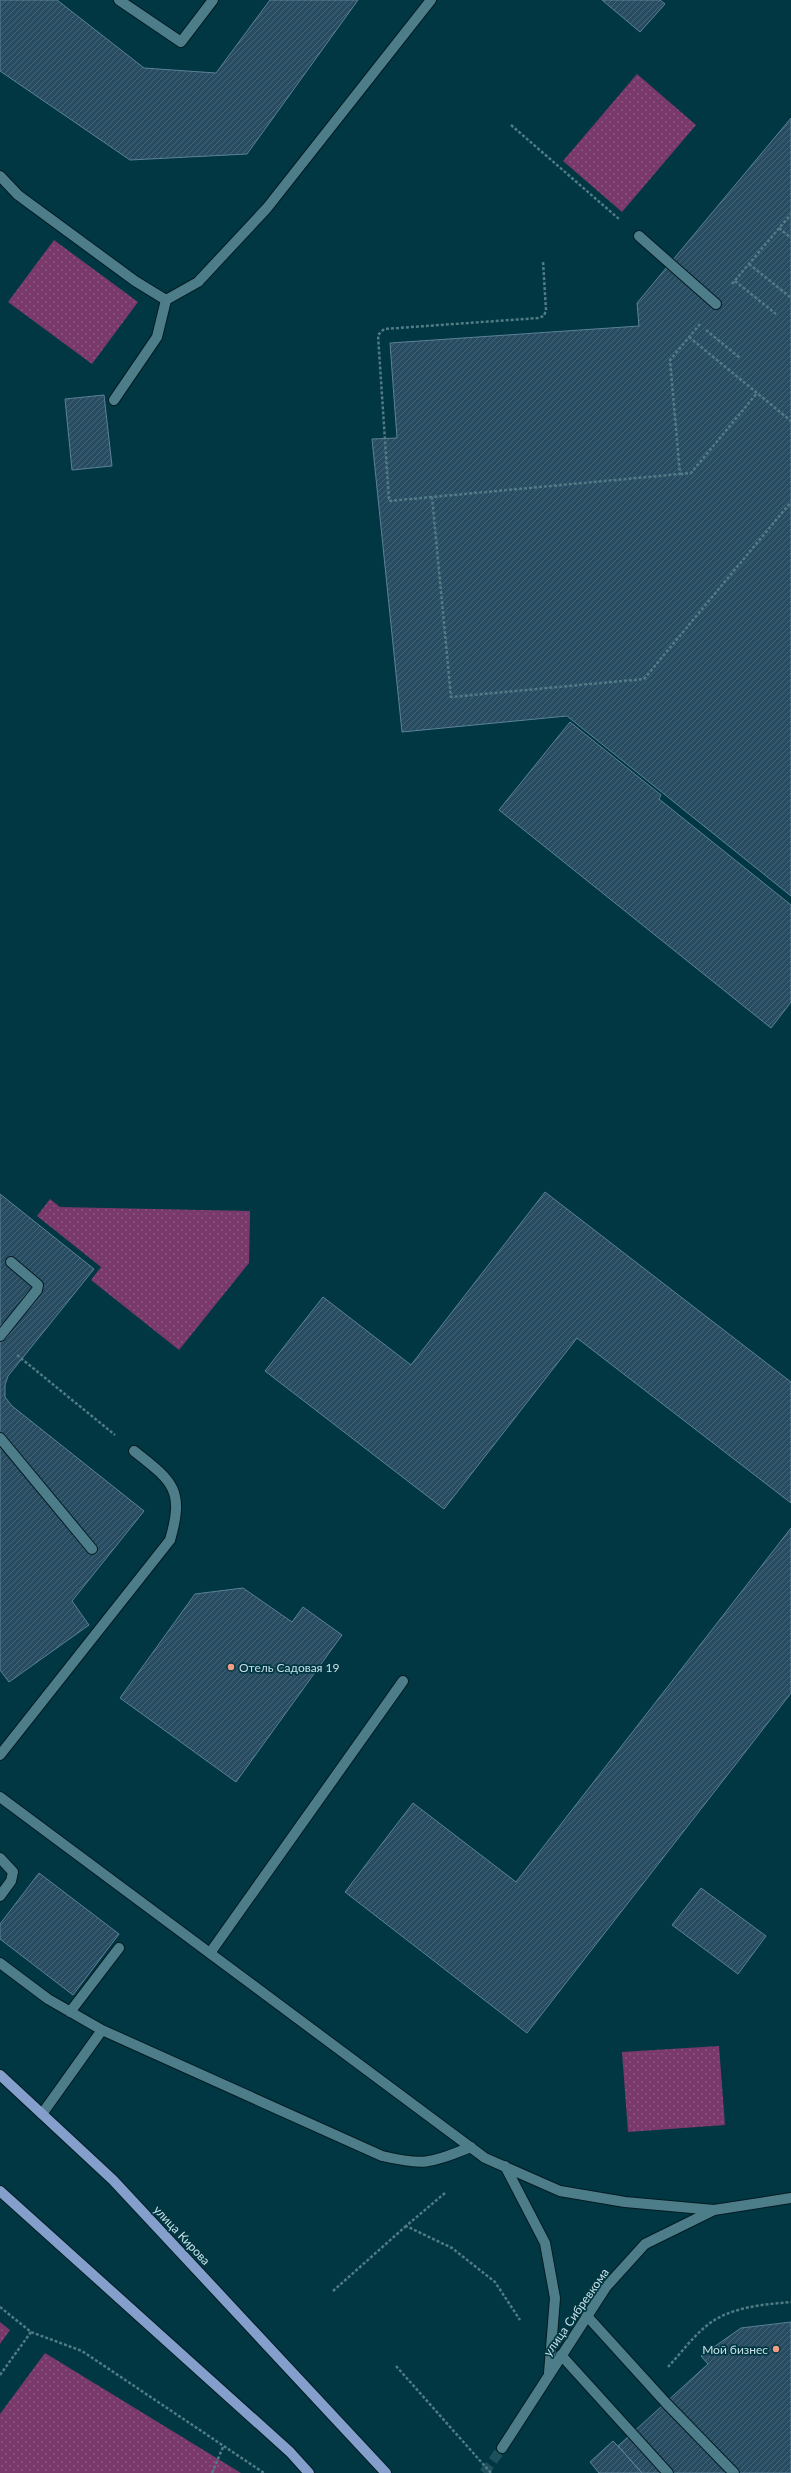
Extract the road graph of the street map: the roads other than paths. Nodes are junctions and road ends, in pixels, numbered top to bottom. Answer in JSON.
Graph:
{"nodes":[{"id":1,"x":119,"y":0,"type":"edge"},
{"id":2,"x":213,"y":0,"type":"edge"},
{"id":3,"x":431,"y":0,"type":"edge"},
{"id":4,"x":0,"y":176,"type":"edge"},
{"id":5,"x":639,"y":236,"type":"road end"},
{"id":6,"x":166,"y":300,"type":"junction"},
{"id":7,"x":716,"y":304,"type":"road end"},
{"id":8,"x":114,"y":400,"type":"dead end"},
{"id":9,"x":11,"y":1262,"type":"dead end"},
{"id":10,"x":0,"y":1336,"type":"edge"},
{"id":11,"x":0,"y":1438,"type":"edge"},
{"id":12,"x":134,"y":1451,"type":"road end"},
{"id":13,"x":92,"y":1549,"type":"dead end"},
{"id":14,"x":402,"y":1681,"type":"dead end"},
{"id":15,"x":0,"y":1755,"type":"edge"},
{"id":16,"x":0,"y":1797,"type":"edge"},
{"id":17,"x":0,"y":1858,"type":"edge"},
{"id":18,"x":0,"y":1896,"type":"edge"},
{"id":19,"x":119,"y":1948,"type":"dead end"},
{"id":20,"x":210,"y":1953,"type":"junction"},
{"id":21,"x":0,"y":1963,"type":"edge"},
{"id":22,"x":70,"y":2012,"type":"junction"},
{"id":23,"x":102,"y":2030,"type":"junction"},
{"id":24,"x":0,"y":2075,"type":"edge"},
{"id":25,"x":42,"y":2114,"type":"junction"},
{"id":26,"x":471,"y":2147,"type":"junction"},
{"id":27,"x":504,"y":2166,"type":"junction"},
{"id":28,"x":0,"y":2191,"type":"edge"},
{"id":29,"x":791,"y":2198,"type":"edge"},
{"id":30,"x":714,"y":2210,"type":"junction"},
{"id":31,"x":587,"y":2316,"type":"junction"},
{"id":32,"x":561,"y":2355,"type":"junction"},
{"id":33,"x":548,"y":2375,"type":"junction"},
{"id":34,"x":502,"y":2448,"type":"tunnel mouth"},
{"id":35,"x":309,"y":2473,"type":"edge"},
{"id":36,"x":386,"y":2473,"type":"edge"},
{"id":37,"x":668,"y":2473,"type":"edge"},
{"id":38,"x":734,"y":2473,"type":"edge"}],
"edges":[{"from":1,"to":2,"type":"street"},
{"from":3,"to":6,"type":"street"},
{"from":4,"to":6,"type":"street"},
{"from":5,"to":7,"type":"street"},
{"from":6,"to":8,"type":"street"},
{"from":9,"to":10,"type":"street"},
{"from":11,"to":13,"type":"street"},
{"from":12,"to":15,"type":"street"},
{"from":14,"to":20,"type":"street"},
{"from":16,"to":20,"type":"street"},
{"from":17,"to":18,"type":"street"},
{"from":19,"to":22,"type":"street"},
{"from":20,"to":26,"type":"street"},
{"from":21,"to":22,"type":"street"},
{"from":22,"to":23,"type":"street"},
{"from":23,"to":25,"type":"street"},
{"from":23,"to":26,"type":"street"},
{"from":24,"to":25,"type":"main road","name":"улица Кирова"},
{"from":25,"to":36,"type":"main road","name":"улица Кирова"},
{"from":26,"to":27,"type":"street"},
{"from":27,"to":30,"type":"street"},
{"from":27,"to":33,"type":"street"},
{"from":28,"to":35,"type":"main road"},
{"from":29,"to":30,"type":"street","name":"улица Сибревкома"},
{"from":30,"to":31,"type":"street","name":"улица Сибревкома"},
{"from":31,"to":32,"type":"street","name":"улица Сибревкома"},
{"from":31,"to":38,"type":"street"},
{"from":32,"to":33,"type":"street","name":"улица Сибревкома"},
{"from":32,"to":37,"type":"street"},
{"from":33,"to":34,"type":"street","name":"улица Сибревкома"}]}
